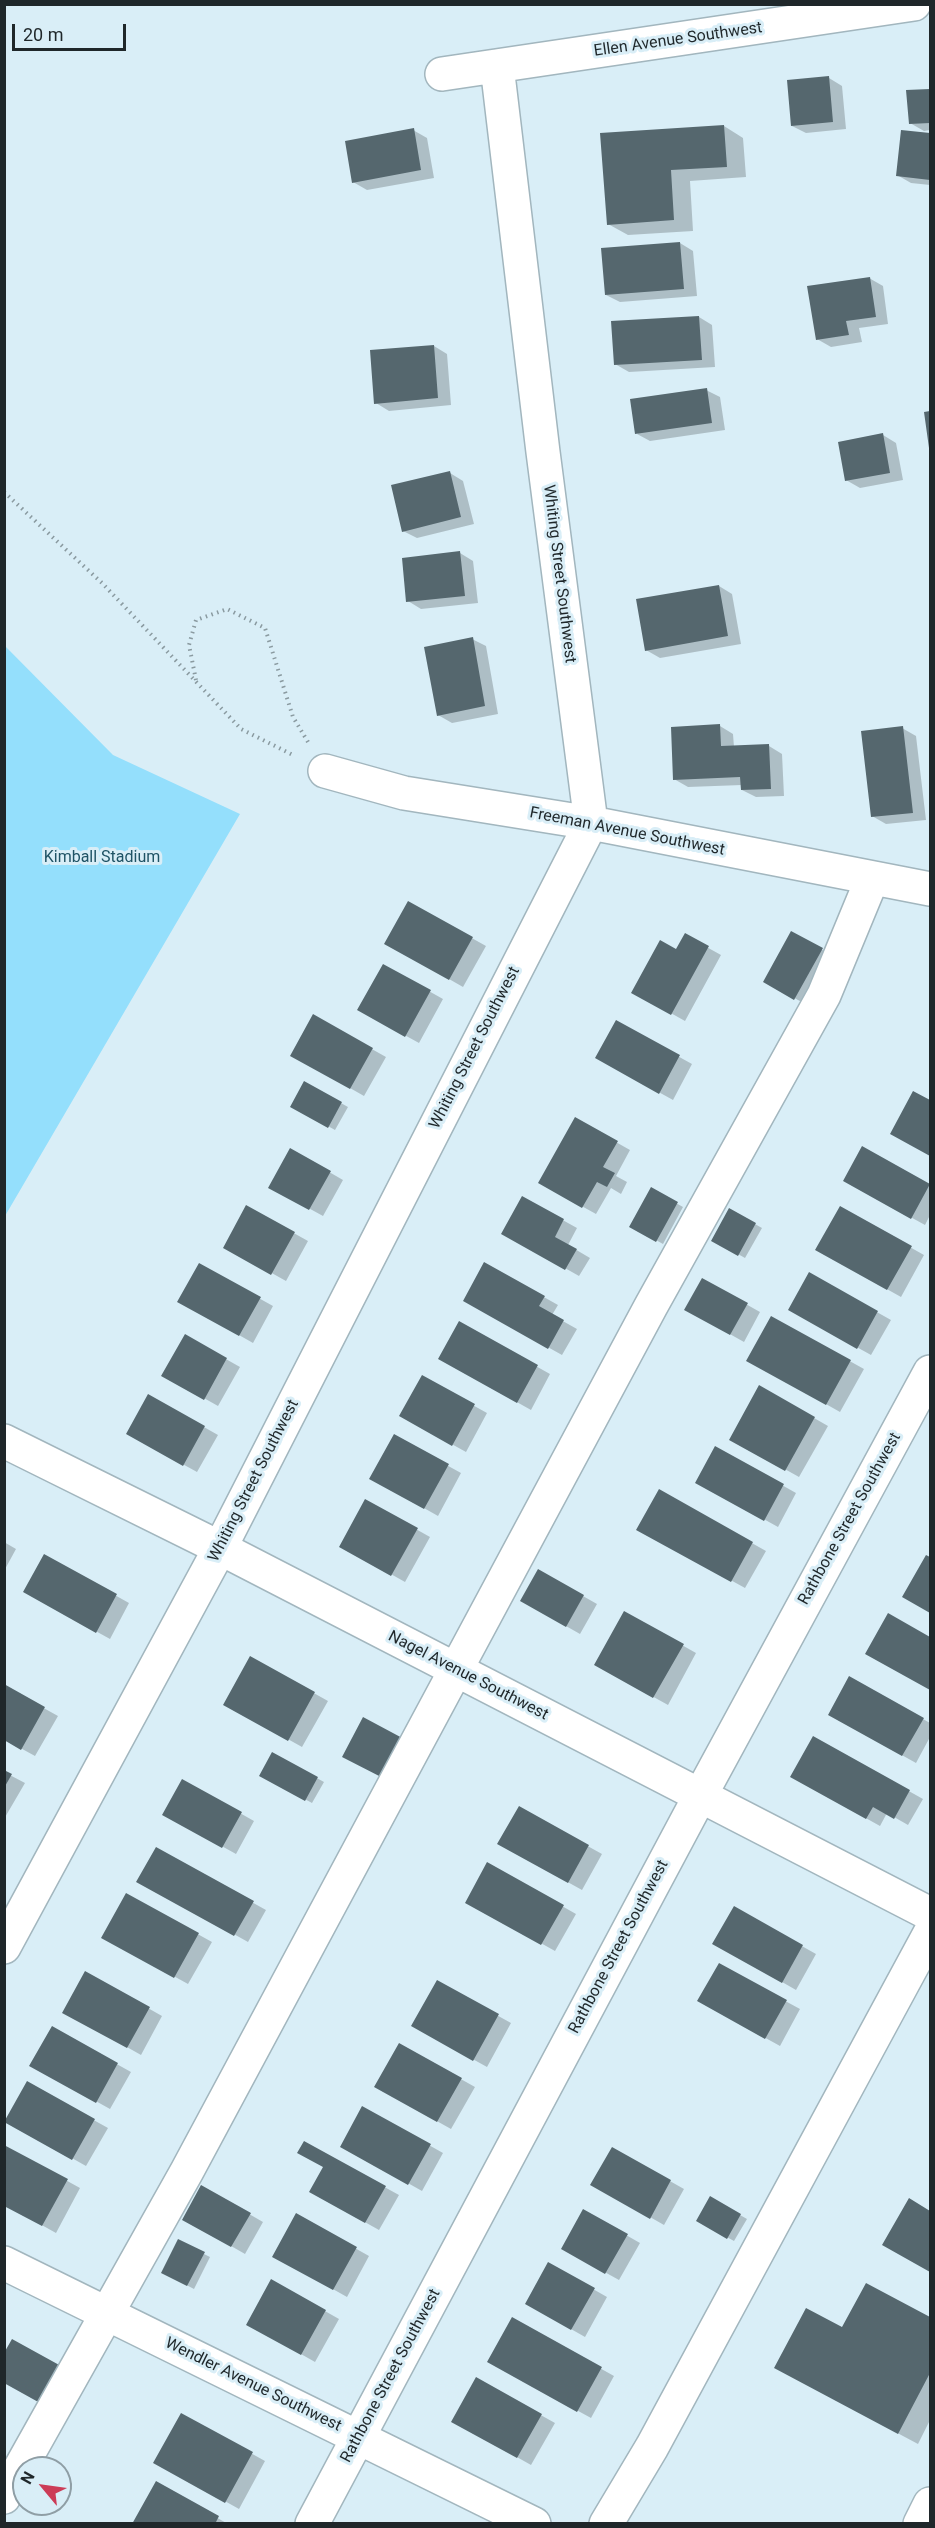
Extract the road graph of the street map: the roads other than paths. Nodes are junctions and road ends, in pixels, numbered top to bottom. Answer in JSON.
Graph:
{"nodes":[{"id":1,"x":914,"y":4,"type":"edge"},
{"id":2,"x":734,"y":18,"type":"edge"},
{"id":3,"x":497,"y":66,"type":"junction"},
{"id":4,"x":442,"y":74,"type":"dead end"},
{"id":5,"x":325,"y":771,"type":"road end"},
{"id":6,"x":591,"y":823,"type":"junction"},
{"id":7,"x":872,"y":879,"type":"junction"},
{"id":8,"x":930,"y":889,"type":"edge"},
{"id":9,"x":930,"y":1372,"type":"edge"},
{"id":10,"x":4,"y":1441,"type":"edge"},
{"id":11,"x":220,"y":1548,"type":"junction"},
{"id":12,"x":457,"y":1670,"type":"junction"},
{"id":13,"x":700,"y":1796,"type":"junction"},
{"id":14,"x":930,"y":1914,"type":"edge"},
{"id":15,"x":930,"y":1933,"type":"edge"},
{"id":16,"x":4,"y":1947,"type":"edge"},
{"id":17,"x":4,"y":2263,"type":"edge"},
{"id":18,"x":108,"y":2314,"type":"junction"},
{"id":19,"x":359,"y":2437,"type":"junction"},
{"id":20,"x":4,"y":2497,"type":"edge"},
{"id":21,"x":930,"y":2504,"type":"edge"},
{"id":22,"x":312,"y":2523,"type":"edge"},
{"id":23,"x":534,"y":2523,"type":"edge"},
{"id":24,"x":606,"y":2523,"type":"edge"},
{"id":25,"x":920,"y":2523,"type":"edge"}],
"edges":[{"from":1,"to":2,"type":"street","name":"Ellen Avenue Southwest"},
{"from":2,"to":3,"type":"street","name":"Ellen Avenue Southwest"},
{"from":3,"to":4,"type":"street","name":"Ellen Avenue Southwest"},
{"from":3,"to":6,"type":"street","name":"Whiting Street Southwest"},
{"from":5,"to":6,"type":"street","name":"Freeman Avenue Southwest"},
{"from":6,"to":7,"type":"street","name":"Freeman Avenue Southwest"},
{"from":6,"to":11,"type":"street","name":"Whiting Street Southwest"},
{"from":7,"to":8,"type":"street","name":"Freeman Avenue Southwest"},
{"from":7,"to":12,"type":"street"},
{"from":9,"to":13,"type":"street","name":"Rathbone Street Southwest"},
{"from":10,"to":11,"type":"street","name":"Nagel Avenue Southwest"},
{"from":11,"to":12,"type":"street","name":"Nagel Avenue Southwest"},
{"from":11,"to":16,"type":"street","name":"Whiting Street Southwest"},
{"from":12,"to":13,"type":"street","name":"Nagel Avenue Southwest"},
{"from":12,"to":18,"type":"street"},
{"from":13,"to":14,"type":"street","name":"Nagel Avenue Southwest"},
{"from":13,"to":19,"type":"street","name":"Rathbone Street Southwest"},
{"from":15,"to":24,"type":"street"},
{"from":17,"to":18,"type":"street","name":"Wendler Avenue Southwest"},
{"from":18,"to":19,"type":"street","name":"Wendler Avenue Southwest"},
{"from":18,"to":20,"type":"street"},
{"from":19,"to":22,"type":"street","name":"Rathbone Street Southwest"},
{"from":19,"to":23,"type":"street","name":"Wendler Avenue Southwest"},
{"from":21,"to":25,"type":"street"}]}
